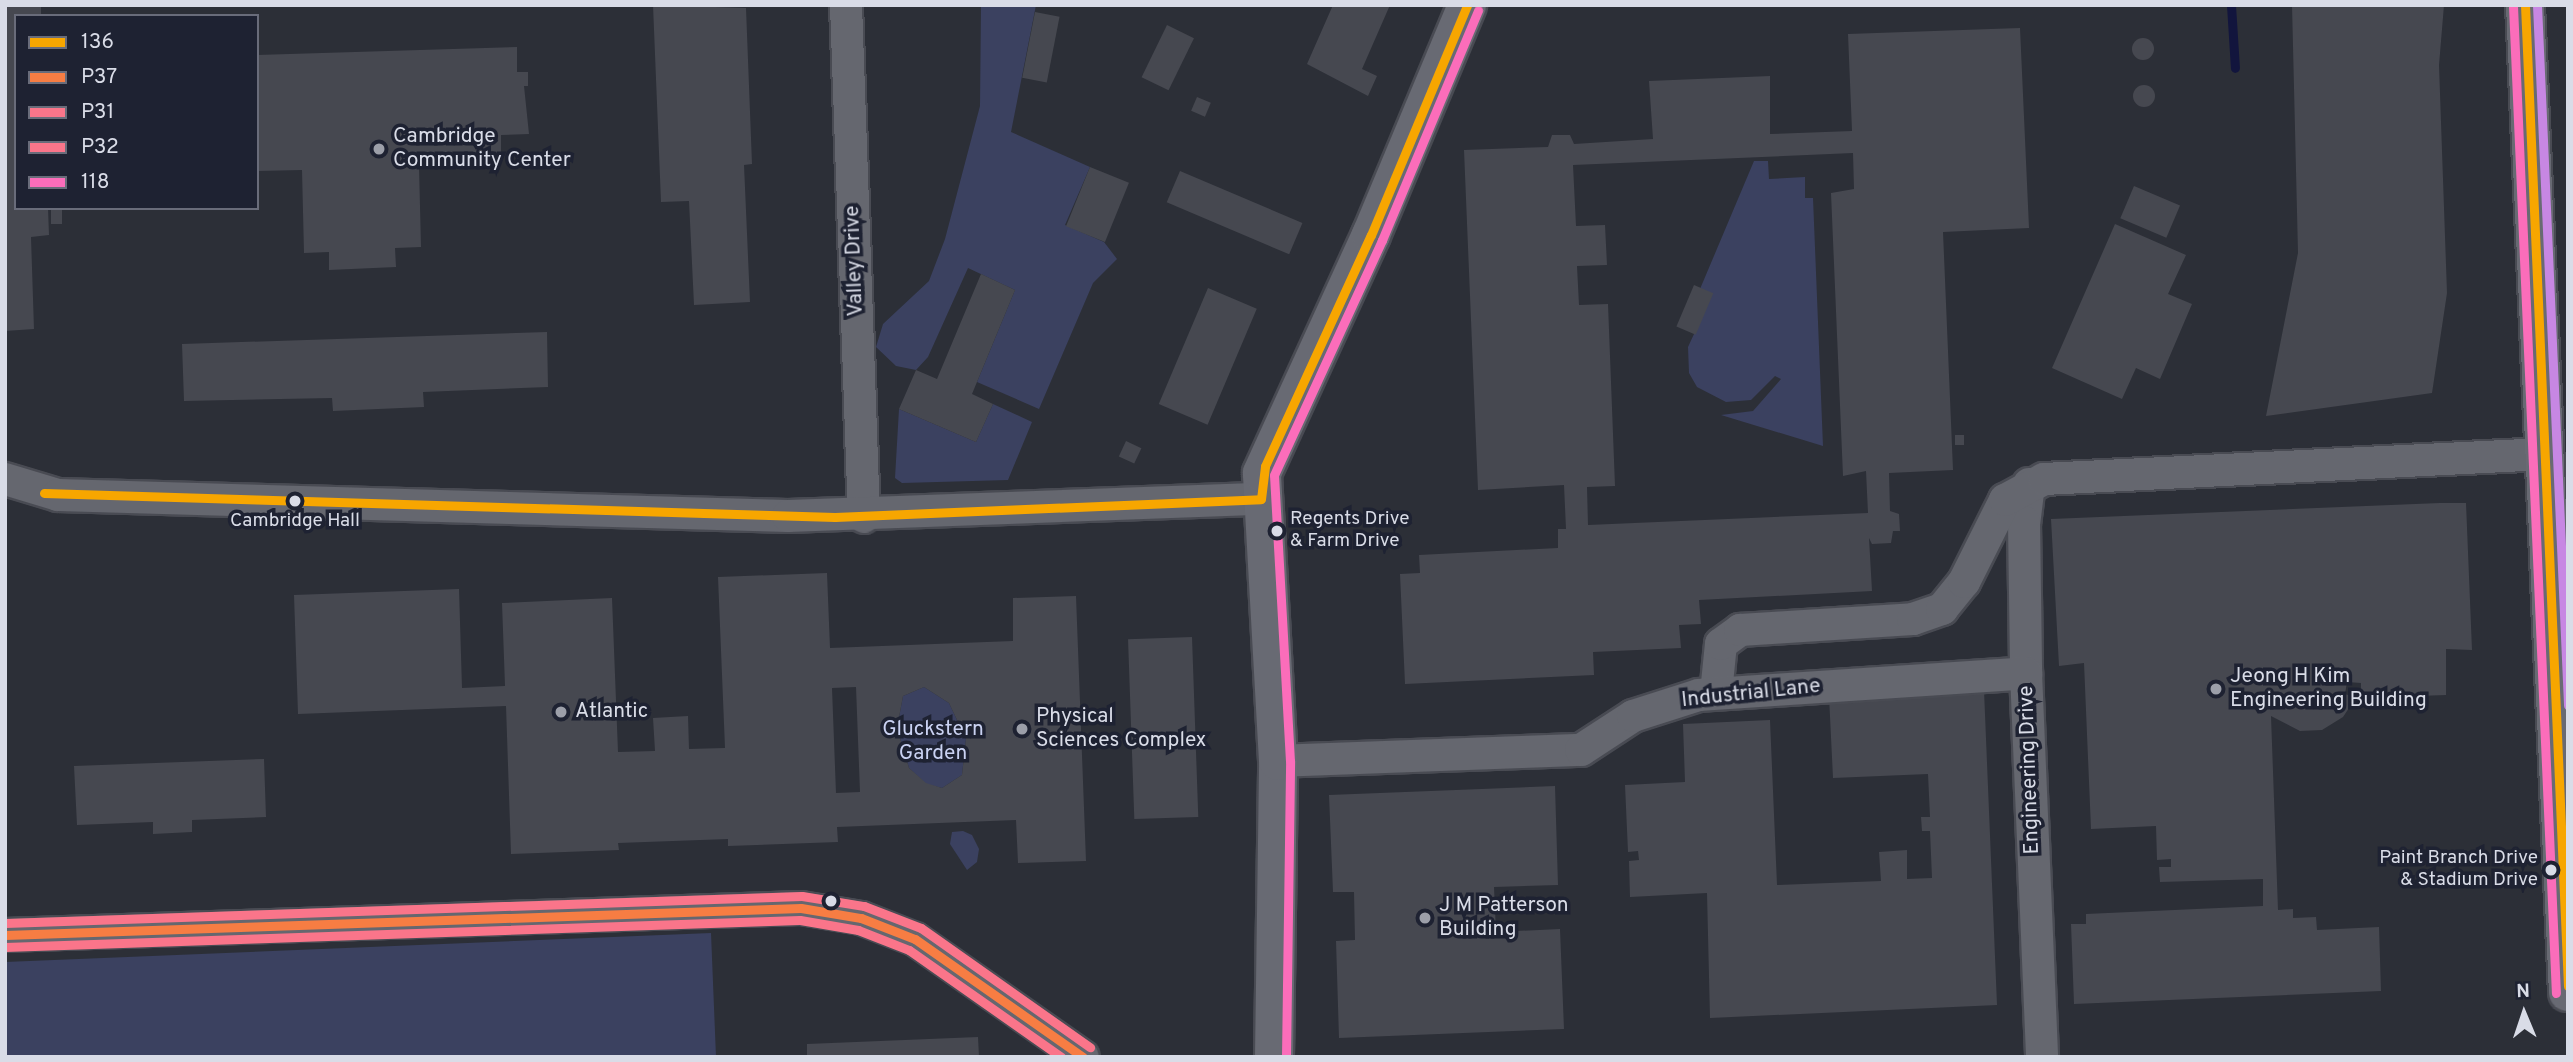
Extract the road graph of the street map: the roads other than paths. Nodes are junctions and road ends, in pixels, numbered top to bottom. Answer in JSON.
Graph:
{"nodes":[{"id":1,"x":846,"y":5,"type":"edge"},
{"id":2,"x":1467,"y":5,"type":"edge"},
{"id":3,"x":2525,"y":5,"type":"edge"},
{"id":4,"x":2544,"y":454,"type":"junction"},
{"id":5,"x":5,"y":480,"type":"edge"},
{"id":6,"x":2029,"y":484,"type":"junction"},
{"id":7,"x":1261,"y":499,"type":"junction"},
{"id":8,"x":864,"y":517,"type":"junction"},
{"id":9,"x":2026,"y":673,"type":"junction"},
{"id":10,"x":1716,"y":693,"type":"junction"},
{"id":11,"x":1278,"y":761,"type":"junction"},
{"id":12,"x":5,"y":935,"type":"edge"},
{"id":13,"x":2568,"y":992,"type":"edge"},
{"id":14,"x":1083,"y":1057,"type":"edge"},
{"id":15,"x":1274,"y":1057,"type":"edge"},
{"id":16,"x":2042,"y":1057,"type":"edge"}],
"edges":[{"from":1,"to":8,"type":"street","name":"Valley Drive"},
{"from":2,"to":7,"type":"street"},
{"from":3,"to":4,"type":"street"},
{"from":4,"to":6,"type":"street"},
{"from":4,"to":13,"type":"street"},
{"from":5,"to":8,"type":"street"},
{"from":6,"to":9,"type":"street","name":"Engineering Drive"},
{"from":6,"to":10,"type":"street"},
{"from":7,"to":8,"type":"street"},
{"from":7,"to":11,"type":"street"},
{"from":9,"to":10,"type":"street","name":"Industrial Lane"},
{"from":9,"to":16,"type":"street","name":"Engineering Drive"},
{"from":10,"to":11,"type":"street","name":"Industrial Lane"},
{"from":11,"to":15,"type":"street"},
{"from":12,"to":14,"type":"street"}]}
